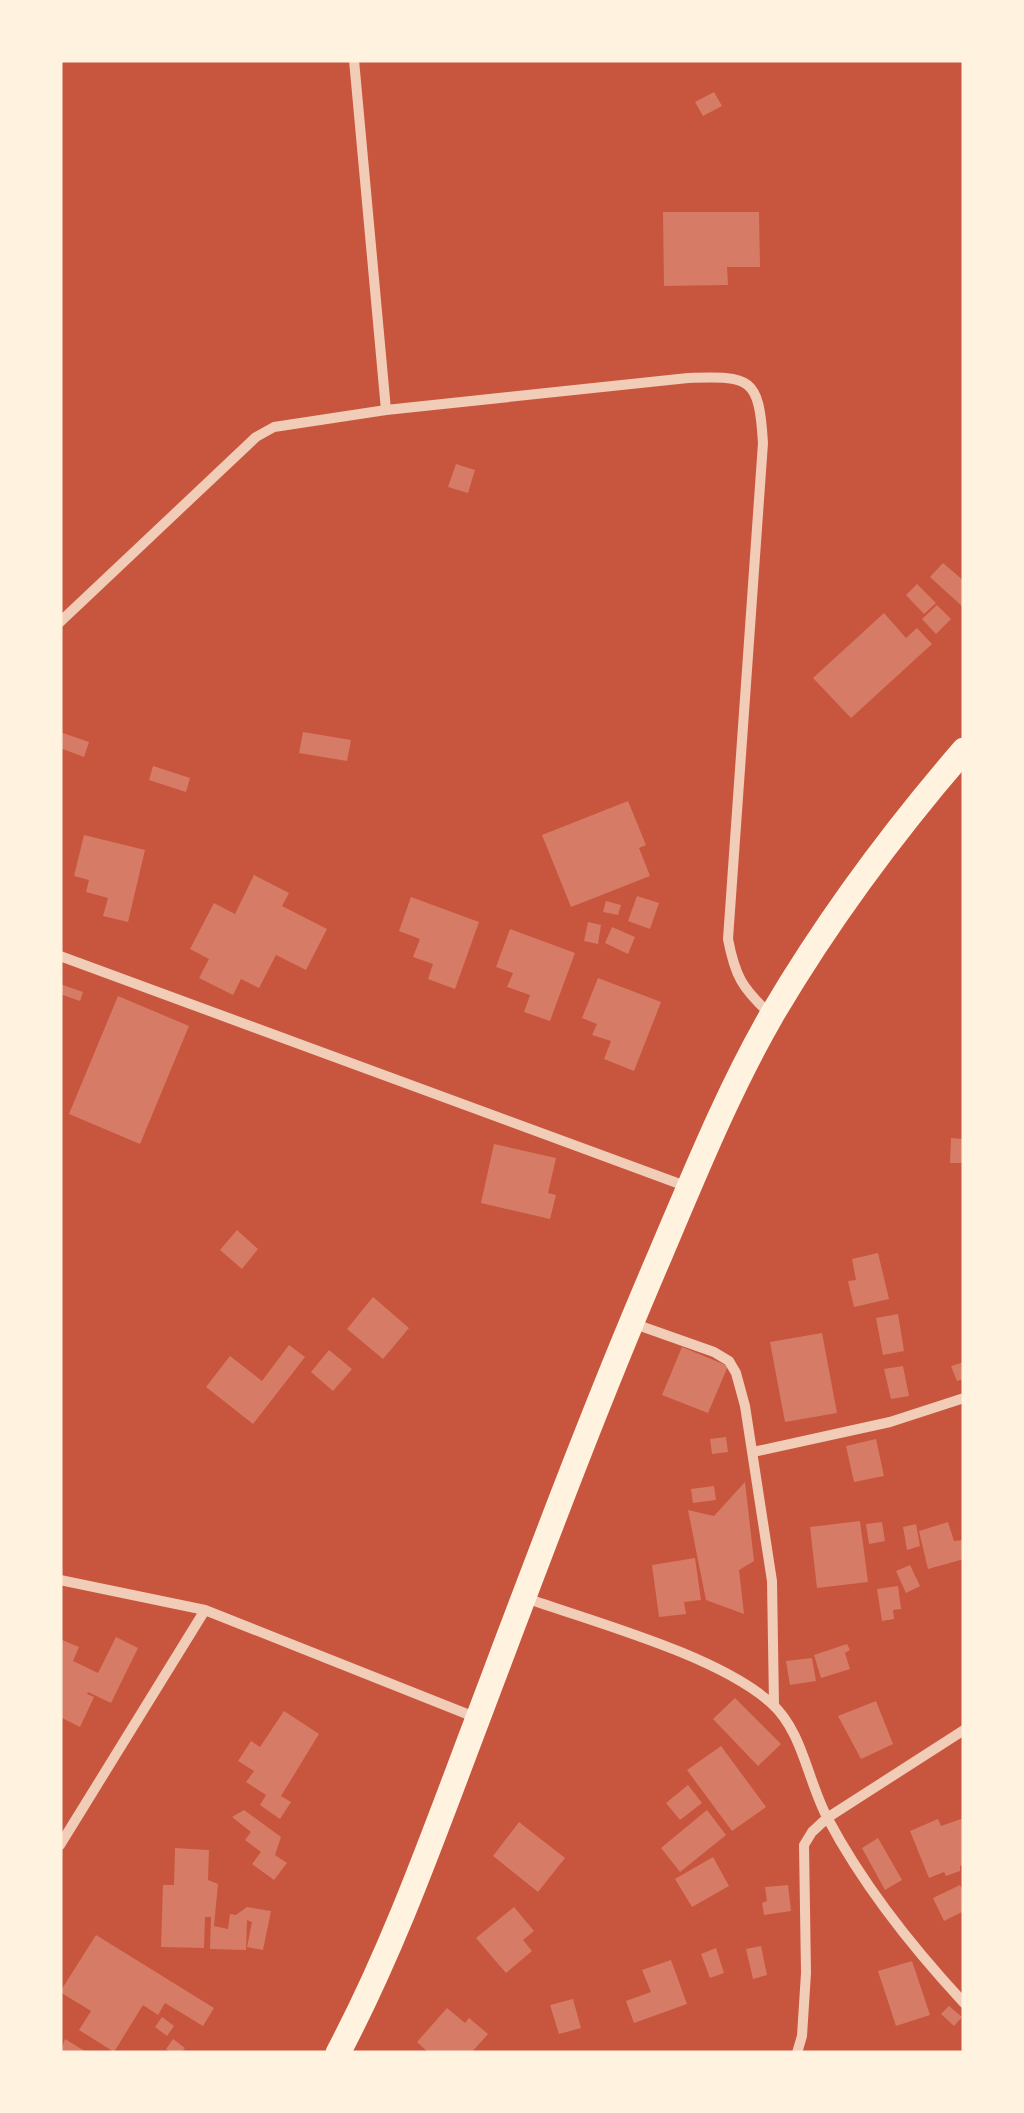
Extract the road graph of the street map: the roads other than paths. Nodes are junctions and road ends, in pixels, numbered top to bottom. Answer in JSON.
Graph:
{"nodes":[{"id":1,"x":354,"y":60,"type":"edge"},
{"id":2,"x":386,"y":410,"type":"junction"},
{"id":3,"x":60,"y":622,"type":"edge"},
{"id":4,"x":964,"y":750,"type":"edge"},
{"id":5,"x":60,"y":956,"type":"edge"},
{"id":6,"x":772,"y":1016,"type":"junction"},
{"id":7,"x":689,"y":1188,"type":"junction"},
{"id":8,"x":631,"y":1323,"type":"junction"},
{"id":9,"x":964,"y":1398,"type":"edge"},
{"id":10,"x":752,"y":1452,"type":"junction"},
{"id":11,"x":60,"y":1580,"type":"edge"},
{"id":12,"x":525,"y":1597,"type":"junction"},
{"id":13,"x":204,"y":1610,"type":"junction"},
{"id":14,"x":774,"y":1705,"type":"junction"},
{"id":15,"x":478,"y":1718,"type":"junction"},
{"id":16,"x":964,"y":1730,"type":"edge"},
{"id":17,"x":827,"y":1818,"type":"junction"},
{"id":18,"x":60,"y":1845,"type":"edge"},
{"id":19,"x":964,"y":2003,"type":"edge"},
{"id":20,"x":338,"y":2053,"type":"edge"},
{"id":21,"x":797,"y":2053,"type":"edge"}],
"edges":[{"from":1,"to":2,"type":"street"},
{"from":2,"to":3,"type":"street"},
{"from":2,"to":6,"type":"street"},
{"from":4,"to":6,"type":"highway"},
{"from":5,"to":7,"type":"street"},
{"from":6,"to":7,"type":"highway"},
{"from":7,"to":8,"type":"highway"},
{"from":8,"to":10,"type":"street"},
{"from":8,"to":12,"type":"highway"},
{"from":9,"to":10,"type":"street"},
{"from":10,"to":14,"type":"street"},
{"from":11,"to":13,"type":"street"},
{"from":12,"to":14,"type":"street"},
{"from":12,"to":15,"type":"highway"},
{"from":13,"to":15,"type":"street"},
{"from":13,"to":18,"type":"street"},
{"from":14,"to":17,"type":"street"},
{"from":15,"to":20,"type":"highway"},
{"from":16,"to":17,"type":"street"},
{"from":17,"to":19,"type":"street"},
{"from":17,"to":21,"type":"street"}]}
